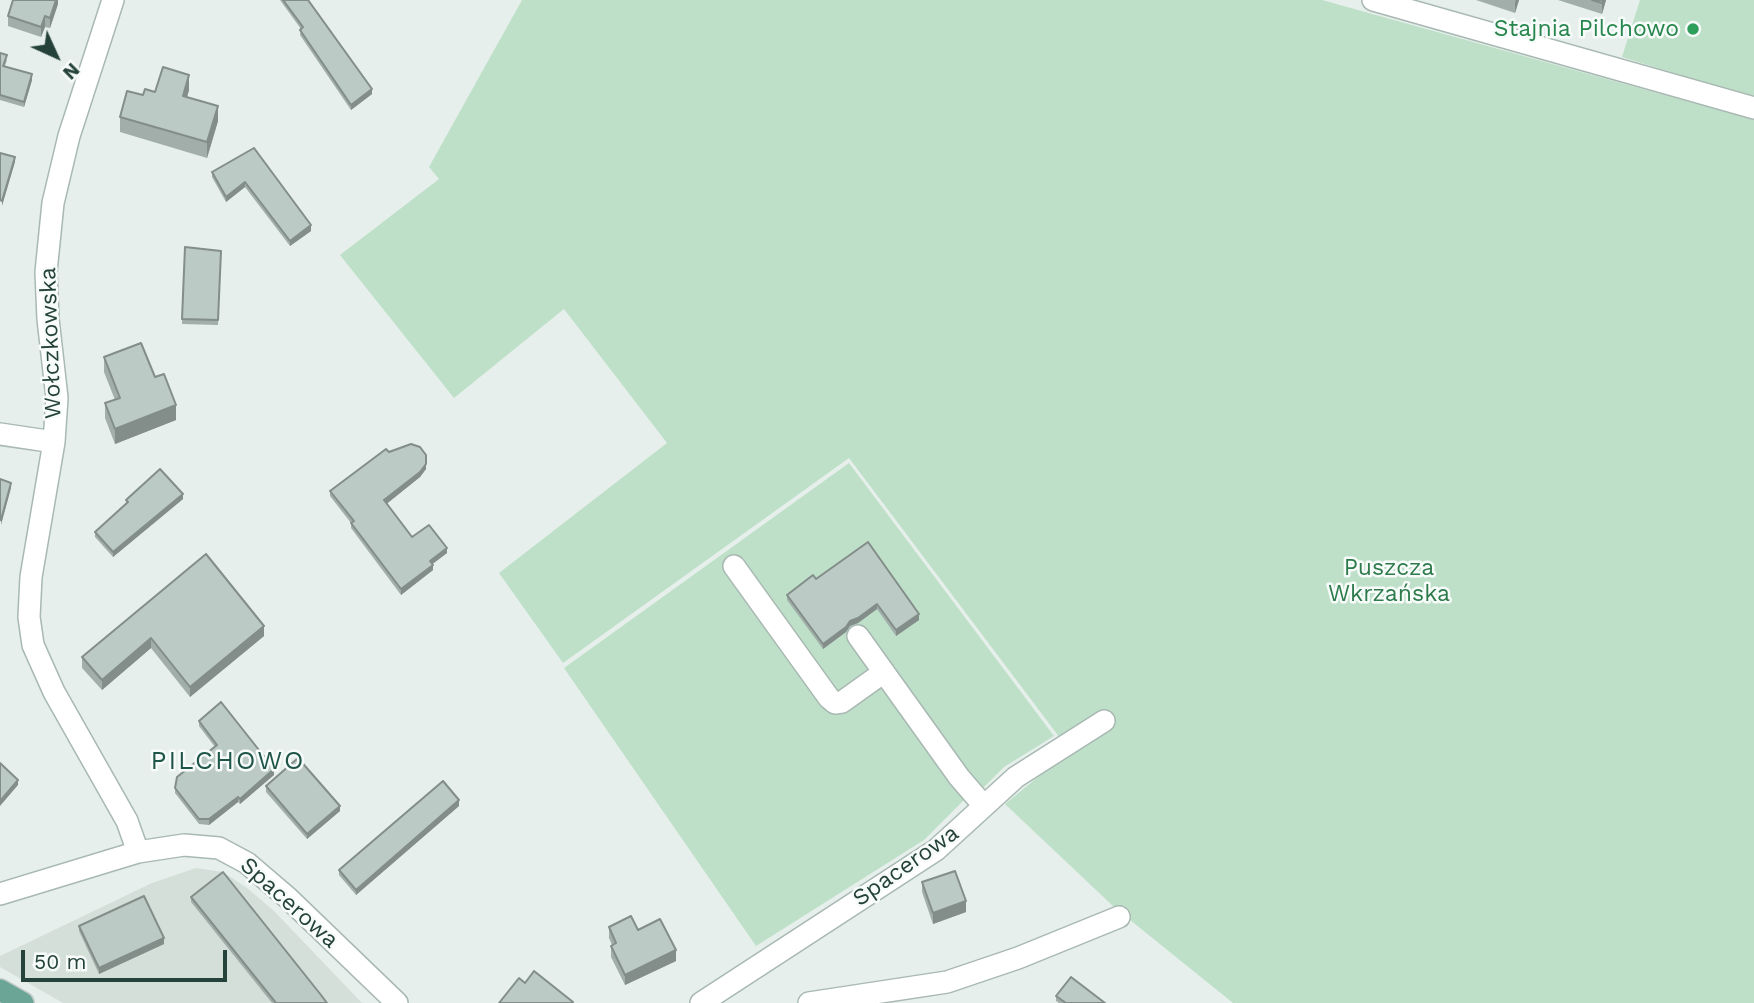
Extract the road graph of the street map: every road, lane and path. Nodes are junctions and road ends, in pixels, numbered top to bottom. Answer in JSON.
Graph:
{"nodes":[{"id":1,"x":113,"y":0,"type":"edge"},
{"id":2,"x":1373,"y":0,"type":"edge"},
{"id":3,"x":1754,"y":108,"type":"edge"},
{"id":4,"x":0,"y":434,"type":"edge"},
{"id":5,"x":54,"y":442,"type":"junction"},
{"id":6,"x":734,"y":566,"type":"dead end"},
{"id":7,"x":858,"y":636,"type":"dead end"},
{"id":8,"x":884,"y":672,"type":"junction"},
{"id":9,"x":1104,"y":721,"type":"dead end"},
{"id":10,"x":984,"y":806,"type":"junction"},
{"id":11,"x":138,"y":852,"type":"junction"},
{"id":12,"x":0,"y":894,"type":"edge"},
{"id":13,"x":1119,"y":917,"type":"dead end"},
{"id":14,"x":0,"y":990,"type":"edge"},
{"id":15,"x":23,"y":1003,"type":"edge"},
{"id":16,"x":397,"y":1003,"type":"edge"},
{"id":17,"x":701,"y":1003,"type":"edge"},
{"id":18,"x":809,"y":1003,"type":"edge"}],
"edges":[{"from":1,"to":5,"type":"street","name":"Wołczkowska"},
{"from":2,"to":3,"type":"street"},
{"from":4,"to":5,"type":"street","name":"Wołczkowska"},
{"from":5,"to":11,"type":"street","name":"Wołczkowska"},
{"from":6,"to":8,"type":"street"},
{"from":7,"to":8,"type":"street"},
{"from":8,"to":10,"type":"street"},
{"from":9,"to":10,"type":"street","name":"Spacerowa"},
{"from":10,"to":17,"type":"street","name":"Spacerowa"},
{"from":11,"to":12,"type":"street","name":"Spacerowa"},
{"from":11,"to":16,"type":"street","name":"Spacerowa"},
{"from":13,"to":18,"type":"street"},
{"from":14,"to":15,"type":"main road"}]}
